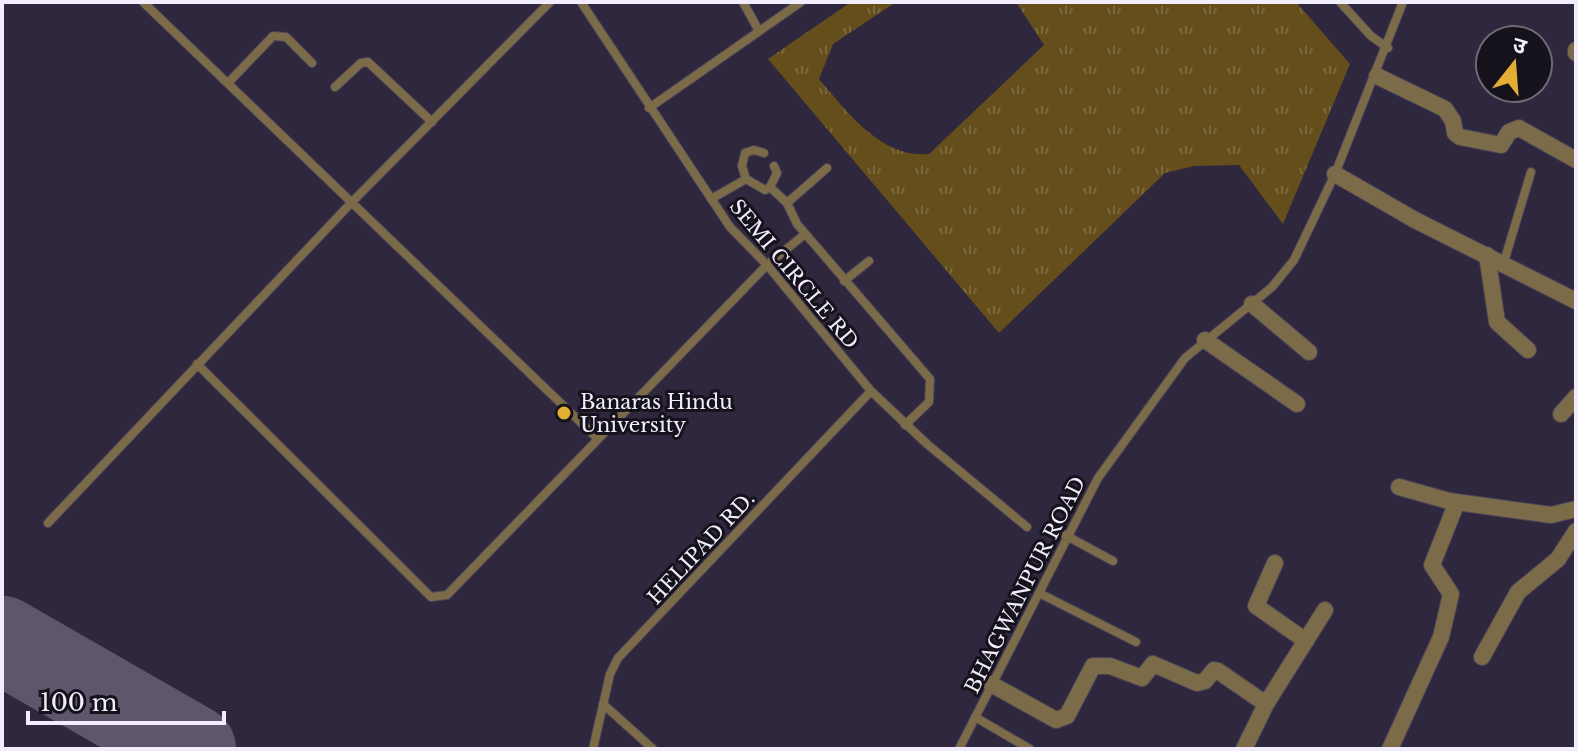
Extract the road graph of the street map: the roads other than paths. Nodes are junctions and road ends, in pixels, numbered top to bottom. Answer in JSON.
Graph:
{"nodes":[{"id":1,"x":143,"y":2,"type":"edge"},
{"id":2,"x":550,"y":2,"type":"edge"},
{"id":3,"x":581,"y":2,"type":"edge"},
{"id":4,"x":743,"y":2,"type":"edge"},
{"id":5,"x":801,"y":2,"type":"edge"},
{"id":6,"x":1340,"y":2,"type":"edge"},
{"id":7,"x":1403,"y":2,"type":"edge"},
{"id":8,"x":759,"y":31,"type":"junction"},
{"id":9,"x":1388,"y":48,"type":"junction"},
{"id":10,"x":312,"y":63,"type":"dead end"},
{"id":11,"x":1377,"y":76,"type":"junction"},
{"id":12,"x":229,"y":82,"type":"junction"},
{"id":13,"x":335,"y":87,"type":"dead end"},
{"id":14,"x":649,"y":108,"type":"junction"},
{"id":15,"x":432,"y":122,"type":"junction"},
{"id":16,"x":764,"y":153,"type":"dead end"},
{"id":17,"x":1576,"y":160,"type":"edge"},
{"id":18,"x":774,"y":166,"type":"dead end"},
{"id":19,"x":827,"y":168,"type":"dead end"},
{"id":20,"x":1531,"y":172,"type":"dead end"},
{"id":21,"x":1335,"y":174,"type":"junction"},
{"id":22,"x":746,"y":179,"type":"junction"},
{"id":23,"x":770,"y":187,"type":"junction"},
{"id":24,"x":711,"y":199,"type":"junction"},
{"id":25,"x":351,"y":203,"type":"junction"},
{"id":26,"x":787,"y":203,"type":"junction"},
{"id":27,"x":805,"y":234,"type":"junction"},
{"id":28,"x":1487,"y":255,"type":"junction"},
{"id":29,"x":869,"y":261,"type":"dead end"},
{"id":30,"x":1504,"y":262,"type":"junction"},
{"id":31,"x":767,"y":265,"type":"junction"},
{"id":32,"x":844,"y":281,"type":"junction"},
{"id":33,"x":1576,"y":301,"type":"edge"},
{"id":34,"x":1252,"y":304,"type":"junction"},
{"id":35,"x":1205,"y":340,"type":"junction"},
{"id":36,"x":1528,"y":350,"type":"dead end"},
{"id":37,"x":1309,"y":352,"type":"dead end"},
{"id":38,"x":197,"y":364,"type":"junction"},
{"id":39,"x":871,"y":391,"type":"junction"},
{"id":40,"x":1576,"y":397,"type":"edge"},
{"id":41,"x":1297,"y":404,"type":"dead end"},
{"id":42,"x":1561,"y":414,"type":"dead end"},
{"id":43,"x":905,"y":425,"type":"junction"},
{"id":44,"x":598,"y":439,"type":"junction"},
{"id":45,"x":1399,"y":487,"type":"dead end"},
{"id":46,"x":1457,"y":502,"type":"junction"},
{"id":47,"x":1576,"y":509,"type":"edge"},
{"id":48,"x":48,"y":523,"type":"dead end"},
{"id":49,"x":1027,"y":527,"type":"dead end"},
{"id":50,"x":1576,"y":531,"type":"edge"},
{"id":51,"x":1065,"y":535,"type":"junction"},
{"id":52,"x":1113,"y":561,"type":"dead end"},
{"id":53,"x":1275,"y":563,"type":"dead end"},
{"id":54,"x":1039,"y":593,"type":"junction"},
{"id":55,"x":1325,"y":610,"type":"dead end"},
{"id":56,"x":1306,"y":641,"type":"junction"},
{"id":57,"x":1136,"y":642,"type":"dead end"},
{"id":58,"x":1482,"y":657,"type":"dead end"},
{"id":59,"x":991,"y":684,"type":"junction"},
{"id":60,"x":603,"y":704,"type":"junction"},
{"id":61,"x":1266,"y":704,"type":"junction"},
{"id":62,"x":975,"y":717,"type":"junction"},
{"id":63,"x":593,"y":749,"type":"edge"},
{"id":64,"x":653,"y":749,"type":"edge"},
{"id":65,"x":959,"y":749,"type":"edge"},
{"id":66,"x":1030,"y":749,"type":"edge"},
{"id":67,"x":1244,"y":749,"type":"edge"},
{"id":68,"x":1390,"y":749,"type":"edge"}],
"edges":[{"from":1,"to":12,"type":"lane"},
{"from":2,"to":15,"type":"lane"},
{"from":3,"to":14,"type":"lane","name":"SEMI CIRCLE RD"},
{"from":4,"to":8,"type":"lane"},
{"from":5,"to":8,"type":"lane"},
{"from":6,"to":9,"type":"lane"},
{"from":7,"to":9,"type":"lane","name":"BHAGWANPUR ROAD"},
{"from":8,"to":14,"type":"lane"},
{"from":9,"to":11,"type":"lane","name":"BHAGWANPUR ROAD"},
{"from":10,"to":12,"type":"lane"},
{"from":11,"to":17,"type":"street"},
{"from":11,"to":21,"type":"lane","name":"BHAGWANPUR ROAD"},
{"from":12,"to":25,"type":"lane"},
{"from":13,"to":15,"type":"lane"},
{"from":14,"to":24,"type":"lane","name":"SEMI CIRCLE RD"},
{"from":15,"to":25,"type":"lane"},
{"from":16,"to":22,"type":"lane"},
{"from":18,"to":23,"type":"lane"},
{"from":19,"to":26,"type":"lane"},
{"from":20,"to":30,"type":"lane"},
{"from":21,"to":28,"type":"street"},
{"from":21,"to":34,"type":"lane","name":"BHAGWANPUR ROAD"},
{"from":22,"to":23,"type":"lane"},
{"from":22,"to":24,"type":"lane"},
{"from":23,"to":26,"type":"lane"},
{"from":24,"to":31,"type":"lane","name":"SEMI CIRCLE RD"},
{"from":25,"to":38,"type":"lane"},
{"from":25,"to":44,"type":"lane"},
{"from":26,"to":27,"type":"lane"},
{"from":27,"to":31,"type":"lane"},
{"from":27,"to":32,"type":"lane"},
{"from":28,"to":30,"type":"street"},
{"from":28,"to":36,"type":"street"},
{"from":29,"to":32,"type":"lane"},
{"from":30,"to":33,"type":"street"},
{"from":31,"to":39,"type":"lane","name":"SEMI CIRCLE RD"},
{"from":31,"to":44,"type":"lane"},
{"from":32,"to":43,"type":"lane"},
{"from":34,"to":35,"type":"lane","name":"BHAGWANPUR ROAD"},
{"from":34,"to":37,"type":"street"},
{"from":35,"to":41,"type":"street"},
{"from":35,"to":51,"type":"lane","name":"BHAGWANPUR ROAD"},
{"from":38,"to":44,"type":"lane"},
{"from":38,"to":48,"type":"lane"},
{"from":39,"to":43,"type":"lane","name":"SEMI CIRCLE RD"},
{"from":39,"to":60,"type":"lane","name":"HELIPAD RD."},
{"from":40,"to":42,"type":"street"},
{"from":43,"to":49,"type":"lane","name":"SEMI CIRCLE RD"},
{"from":45,"to":46,"type":"street"},
{"from":46,"to":47,"type":"street"},
{"from":46,"to":68,"type":"street"},
{"from":50,"to":58,"type":"street"},
{"from":51,"to":52,"type":"lane"},
{"from":51,"to":54,"type":"lane","name":"BHAGWANPUR ROAD"},
{"from":53,"to":56,"type":"street"},
{"from":54,"to":57,"type":"lane"},
{"from":54,"to":59,"type":"lane","name":"BHAGWANPUR ROAD"},
{"from":55,"to":56,"type":"street"},
{"from":56,"to":61,"type":"street"},
{"from":59,"to":61,"type":"street"},
{"from":59,"to":62,"type":"lane","name":"BHAGWANPUR ROAD"},
{"from":60,"to":63,"type":"lane","name":"HELIPAD RD."},
{"from":60,"to":64,"type":"lane"},
{"from":61,"to":67,"type":"street"},
{"from":62,"to":65,"type":"lane","name":"BHAGWANPUR ROAD"},
{"from":62,"to":66,"type":"lane"}]}
